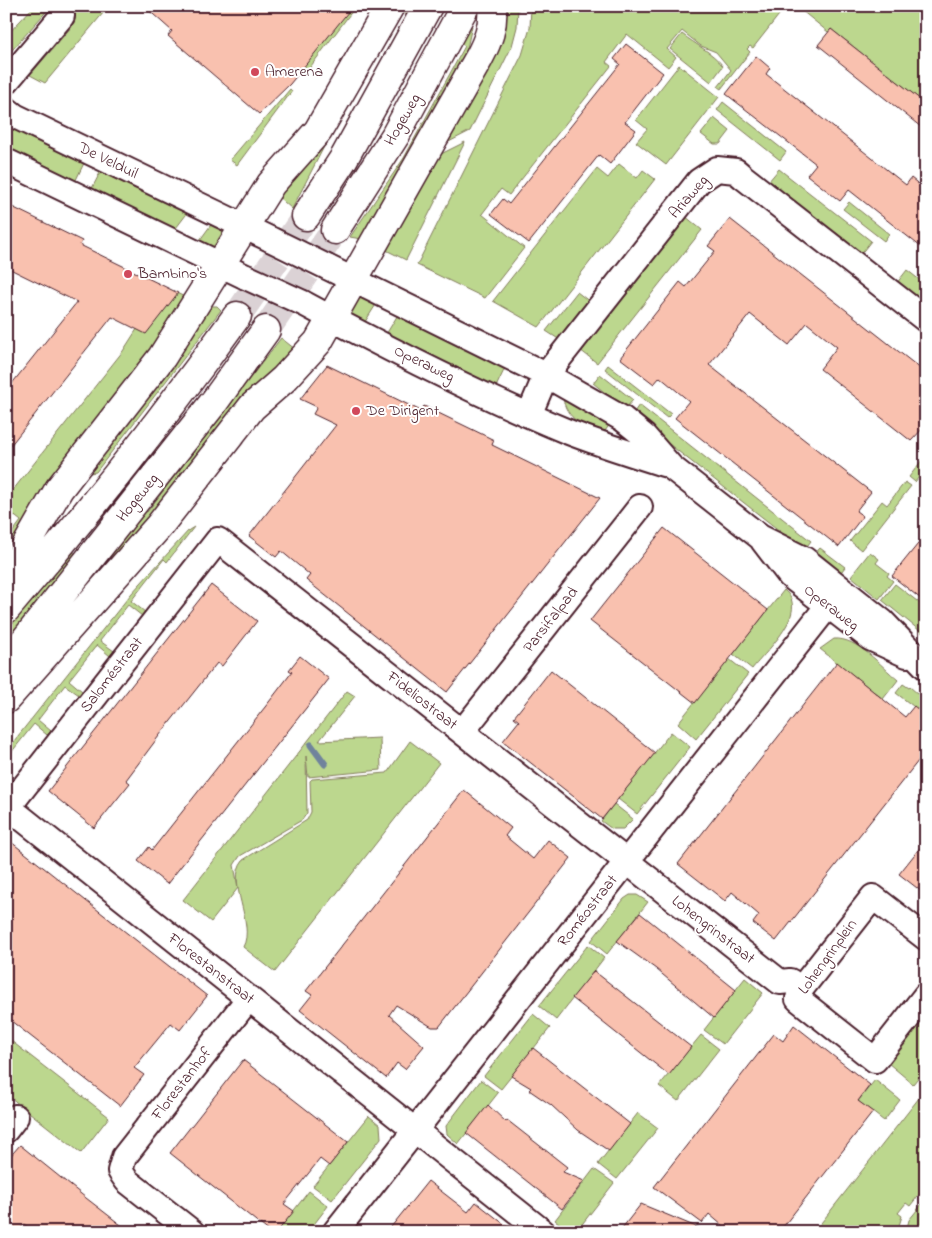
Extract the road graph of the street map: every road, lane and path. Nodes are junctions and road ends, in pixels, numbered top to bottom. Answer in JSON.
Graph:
{"nodes":[{"id":1,"x":390,"y":6,"type":"edge"},
{"id":2,"x":428,"y":6,"type":"edge"},
{"id":3,"x":465,"y":6,"type":"edge"},
{"id":4,"x":492,"y":6,"type":"edge"},
{"id":5,"x":62,"y":16,"type":"dead end"},
{"id":6,"x":6,"y":82,"type":"edge"},
{"id":7,"x":6,"y":109,"type":"edge"},
{"id":8,"x":6,"y":161,"type":"edge"},
{"id":9,"x":210,"y":210,"type":"joint"},
{"id":10,"x":306,"y":216,"type":"tunnel mouth"},
{"id":11,"x":244,"y":226,"type":"junction"},
{"id":12,"x":335,"y":230,"type":"tunnel mouth"},
{"id":13,"x":221,"y":265,"type":"junction"},
{"id":14,"x":352,"y":280,"type":"junction"},
{"id":15,"x":237,"y":316,"type":"tunnel mouth"},
{"id":16,"x":332,"y":318,"type":"junction"},
{"id":17,"x":926,"y":320,"type":"edge"},
{"id":18,"x":266,"y":330,"type":"tunnel mouth"},
{"id":19,"x":546,"y":376,"type":"junction"},
{"id":20,"x":529,"y":415,"type":"junction"},
{"id":21,"x":671,"y":467,"type":"junction"},
{"id":22,"x":640,"y":507,"type":"dead end"},
{"id":23,"x":77,"y":522,"type":"junction"},
{"id":24,"x":218,"y":540,"type":"joint"},
{"id":25,"x":102,"y":543,"type":"junction"},
{"id":26,"x":6,"y":581,"type":"edge"},
{"id":27,"x":835,"y":598,"type":"junction"},
{"id":28,"x":6,"y":609,"type":"edge"},
{"id":29,"x":6,"y":664,"type":"edge"},
{"id":30,"x":922,"y":664,"type":"edge"},
{"id":31,"x":6,"y":699,"type":"edge"},
{"id":32,"x":462,"y":732,"type":"junction"},
{"id":33,"x":7,"y":809,"type":"edge"},
{"id":34,"x":627,"y":862,"type":"junction"},
{"id":35,"x":926,"y":938,"type":"edge"},
{"id":36,"x":801,"y":989,"type":"junction"},
{"id":37,"x":926,"y":995,"type":"edge"},
{"id":38,"x":249,"y":998,"type":"junction"},
{"id":39,"x":414,"y":1130,"type":"junction"},
{"id":40,"x":192,"y":1232,"type":"edge"},
{"id":41,"x":335,"y":1232,"type":"edge"},
{"id":42,"x":543,"y":1232,"type":"edge"}],
"edges":[{"from":1,"to":11,"type":"main road"},
{"from":2,"to":10,"type":"main road","name":"Hogeweg"},
{"from":3,"to":12,"type":"main road","name":"Hogeweg"},
{"from":4,"to":14,"type":"main road"},
{"from":5,"to":6,"type":"street"},
{"from":7,"to":9,"type":"street","name":"De Velduil"},
{"from":8,"to":13,"type":"street","name":"Operaweg"},
{"from":9,"to":11,"type":"street","name":"Operaweg"},
{"from":11,"to":13,"type":"main road"},
{"from":11,"to":14,"type":"street","name":"Operaweg","bridge":true},
{"from":13,"to":16,"type":"street","name":"Operaweg","bridge":true},
{"from":13,"to":26,"type":"main road"},
{"from":14,"to":16,"type":"main road"},
{"from":14,"to":19,"type":"street","name":"Operaweg"},
{"from":15,"to":23,"type":"main road","name":"Hogeweg"},
{"from":16,"to":20,"type":"street","name":"Operaweg"},
{"from":16,"to":31,"type":"main road"},
{"from":17,"to":19,"type":"street","name":"Ariaweg"},
{"from":18,"to":25,"type":"main road","name":"Hogeweg"},
{"from":19,"to":20,"type":"street","name":"Ariaweg"},
{"from":19,"to":21,"type":"street","name":"Operaweg"},
{"from":20,"to":21,"type":"street","name":"Operaweg"},
{"from":21,"to":27,"type":"street","name":"Operaweg"},
{"from":22,"to":32,"type":"street","name":"Parsifalpad"},
{"from":23,"to":25,"type":"street"},
{"from":23,"to":28,"type":"main road","name":"Hogeweg"},
{"from":24,"to":32,"type":"street","name":"Fideliostraat"},
{"from":24,"to":33,"type":"street","name":"Saloméstraat"},
{"from":25,"to":29,"type":"main road","name":"Hogeweg"},
{"from":27,"to":30,"type":"street","name":"Operaweg"},
{"from":27,"to":34,"type":"street","name":"Roméostraat"},
{"from":32,"to":34,"type":"street","name":"Fideliostraat"},
{"from":33,"to":38,"type":"street","name":"Florestanstraat"},
{"from":34,"to":36,"type":"street","name":"Lohengrinstraat"},
{"from":34,"to":39,"type":"street","name":"Roméostraat"},
{"from":35,"to":36,"type":"street","name":"Lohengrinplein"},
{"from":36,"to":37,"type":"street","name":"Lohengrinplein"},
{"from":38,"to":39,"type":"street","name":"Florestanstraat"},
{"from":38,"to":40,"type":"street","name":"Florestanhof"},
{"from":39,"to":41,"type":"street","name":"Roméostraat"},
{"from":39,"to":42,"type":"street","name":"Florestanstraat"}]}
